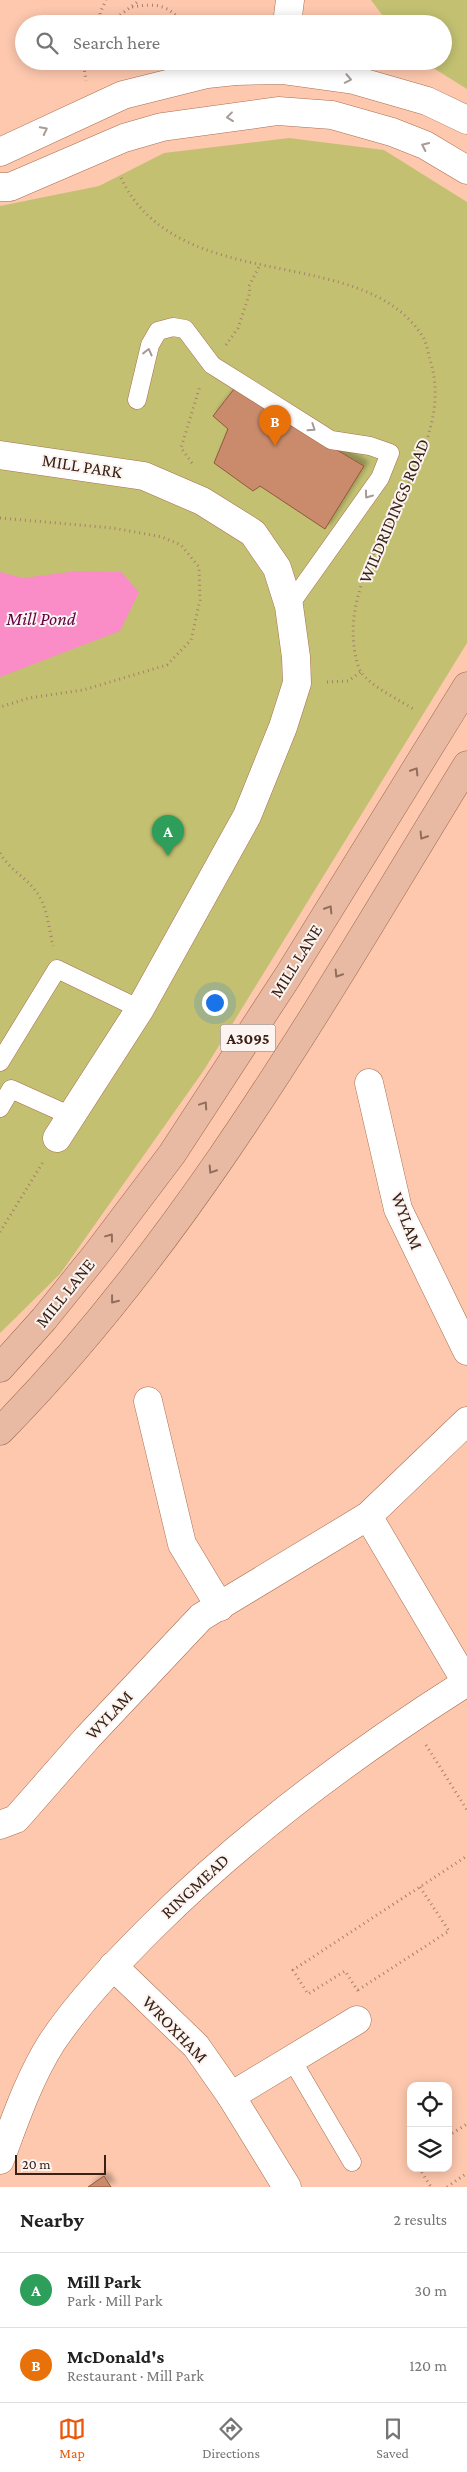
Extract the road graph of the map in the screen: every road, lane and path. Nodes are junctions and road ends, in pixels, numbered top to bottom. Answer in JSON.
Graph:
{"nodes":[{"id":1,"x":97,"y":0,"type":"edge"},
{"id":2,"x":106,"y":0,"type":"edge"},
{"id":3,"x":140,"y":0,"type":"edge"},
{"id":4,"x":290,"y":0,"type":"edge"},
{"id":5,"x":103,"y":4,"type":"junction"},
{"id":6,"x":132,"y":7,"type":"junction"},
{"id":7,"x":102,"y":15,"type":"edge"},
{"id":8,"x":121,"y":15,"type":"edge"},
{"id":9,"x":177,"y":15,"type":"edge"},
{"id":10,"x":288,"y":15,"type":"edge"},
{"id":11,"x":84,"y":70,"type":"edge"},
{"id":12,"x":241,"y":70,"type":"edge"},
{"id":13,"x":282,"y":70,"type":"edge"},
{"id":14,"x":304,"y":70,"type":"edge"},
{"id":15,"x":86,"y":84,"type":"dead end"},
{"id":16,"x":278,"y":111,"type":"junction"},
{"id":17,"x":467,"y":120,"type":"edge"},
{"id":18,"x":0,"y":152,"type":"edge"},
{"id":19,"x":467,"y":170,"type":"edge"},
{"id":20,"x":121,"y":178,"type":"dead end"},
{"id":21,"x":0,"y":187,"type":"edge"},
{"id":22,"x":260,"y":265,"type":"junction"},
{"id":23,"x":212,"y":365,"type":"junction"},
{"id":24,"x":137,"y":400,"type":"dead end"},
{"id":25,"x":0,"y":454,"type":"edge"},
{"id":26,"x":198,"y":470,"type":"dead end"},
{"id":27,"x":0,"y":518,"type":"edge"},
{"id":28,"x":289,"y":606,"type":"junction"},
{"id":29,"x":361,"y":672,"type":"junction"},
{"id":30,"x":298,"y":683,"type":"junction"},
{"id":31,"x":467,"y":686,"type":"edge"},
{"id":32,"x":0,"y":707,"type":"edge"},
{"id":33,"x":415,"y":710,"type":"dead end"},
{"id":34,"x":467,"y":765,"type":"edge"},
{"id":35,"x":0,"y":853,"type":"edge"},
{"id":36,"x":57,"y":970,"type":"junction"},
{"id":37,"x":140,"y":1009,"type":"junction"},
{"id":38,"x":0,"y":1062,"type":"edge"},
{"id":39,"x":369,"y":1083,"type":"dead end"},
{"id":40,"x":0,"y":1108,"type":"edge"},
{"id":41,"x":64,"y":1127,"type":"junction"},
{"id":42,"x":0,"y":1232,"type":"edge"},
{"id":43,"x":467,"y":1351,"type":"edge"},
{"id":44,"x":0,"y":1368,"type":"edge"},
{"id":45,"x":148,"y":1401,"type":"dead end"},
{"id":46,"x":467,"y":1421,"type":"edge"},
{"id":47,"x":0,"y":1431,"type":"edge"},
{"id":48,"x":368,"y":1516,"type":"junction"},
{"id":49,"x":220,"y":1607,"type":"junction"},
{"id":50,"x":467,"y":1682,"type":"edge"},
{"id":51,"x":409,"y":1719,"type":"junction"},
{"id":52,"x":467,"y":1810,"type":"edge"},
{"id":53,"x":0,"y":1825,"type":"edge"},
{"id":54,"x":467,"y":1856,"type":"edge"},
{"id":55,"x":420,"y":1887,"type":"junction"},
{"id":56,"x":112,"y":1966,"type":"junction"},
{"id":57,"x":358,"y":1990,"type":"junction"},
{"id":58,"x":357,"y":2020,"type":"joint"},
{"id":59,"x":292,"y":2060,"type":"junction"},
{"id":60,"x":231,"y":2096,"type":"junction"},
{"id":61,"x":467,"y":2124,"type":"edge"},
{"id":62,"x":452,"y":2133,"type":"edge"},
{"id":63,"x":0,"y":2160,"type":"edge"},
{"id":64,"x":352,"y":2162,"type":"dead end"},
{"id":65,"x":422,"y":2172,"type":"edge"},
{"id":66,"x":467,"y":2173,"type":"edge"},
{"id":67,"x":276,"y":2183,"type":"edge"},
{"id":68,"x":431,"y":2187,"type":"edge"},
{"id":69,"x":446,"y":2187,"type":"edge"}],
"edges":[{"from":1,"to":5,"type":"path"},
{"from":2,"to":5,"type":"path"},
{"from":3,"to":6,"type":"path"},
{"from":4,"to":10,"type":"street"},
{"from":5,"to":7,"type":"path"},
{"from":6,"to":8,"type":"path"},
{"from":6,"to":9,"type":"path"},
{"from":11,"to":15,"type":"path"},
{"from":18,"to":12,"type":"street","one_way":true},
{"from":13,"to":16,"type":"street"},
{"from":14,"to":17,"type":"street","one_way":true},
{"from":19,"to":16,"type":"street","one_way":true},
{"from":16,"to":21,"type":"street","one_way":true},
{"from":20,"to":22,"type":"path","name":"WILDRIDINGS ROAD"},
{"from":22,"to":23,"type":"path"},
{"from":22,"to":29,"type":"path","name":"WILDRIDINGS ROAD"},
{"from":24,"to":23,"type":"lane","one_way":true},
{"from":23,"to":26,"type":"path"},
{"from":23,"to":28,"type":"lane","one_way":true},
{"from":25,"to":28,"type":"street","name":"MILL PARK"},
{"from":27,"to":32,"type":"path"},
{"from":28,"to":30,"type":"street","name":"MILL PARK"},
{"from":29,"to":30,"type":"path"},
{"from":29,"to":33,"type":"path"},
{"from":30,"to":37,"type":"street","name":"MILL PARK"},
{"from":44,"to":31,"type":"main road","name":"MILL LANE","number":"A3095","one_way":true},
{"from":34,"to":47,"type":"main road","number":"A3095","one_way":true},
{"from":35,"to":36,"type":"path"},
{"from":36,"to":37,"type":"lane"},
{"from":36,"to":38,"type":"lane"},
{"from":37,"to":41,"type":"street","name":"MILL PARK"},
{"from":39,"to":43,"type":"street","name":"WYLAM"},
{"from":40,"to":41,"type":"lane"},
{"from":41,"to":42,"type":"path"},
{"from":45,"to":49,"type":"street"},
{"from":46,"to":48,"type":"street","name":"WYLAM"},
{"from":48,"to":49,"type":"street","name":"WYLAM"},
{"from":48,"to":50,"type":"street"},
{"from":49,"to":53,"type":"street","name":"WYLAM"},
{"from":50,"to":51,"type":"street","name":"RINGMEAD"},
{"from":51,"to":52,"type":"path"},
{"from":51,"to":56,"type":"street","name":"RINGMEAD"},
{"from":54,"to":55,"type":"path"},
{"from":55,"to":57,"type":"path"},
{"from":55,"to":57,"type":"path"},
{"from":56,"to":60,"type":"street","name":"WROXHAM"},
{"from":56,"to":63,"type":"street","name":"RINGMEAD"},
{"from":57,"to":58,"type":"path"},
{"from":58,"to":59,"type":"street"},
{"from":59,"to":60,"type":"street"},
{"from":59,"to":64,"type":"lane"},
{"from":60,"to":67,"type":"street","name":"WROXHAM"},
{"from":61,"to":62,"type":"path"},
{"from":65,"to":68,"type":"path"},
{"from":66,"to":69,"type":"path"}]}
